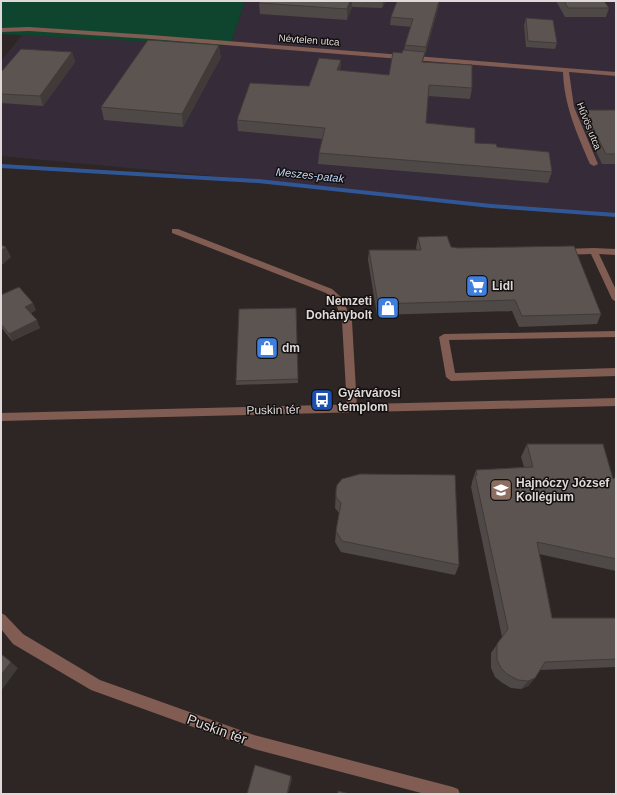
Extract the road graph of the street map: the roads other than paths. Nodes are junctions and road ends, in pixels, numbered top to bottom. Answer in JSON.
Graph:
{"nodes":[{"id":1,"x":1,"y":30,"type":"edge"},
{"id":2,"x":566,"y":71,"type":"junction"},
{"id":3,"x":616,"y":74,"type":"edge"},
{"id":4,"x":594,"y":164,"type":"dead end"},
{"id":5,"x":176,"y":231,"type":"dead end"},
{"id":6,"x":594,"y":251,"type":"junction"},
{"id":7,"x":556,"y":252,"type":"edge"},
{"id":8,"x":616,"y":252,"type":"edge"},
{"id":9,"x":616,"y":299,"type":"edge"},
{"id":10,"x":616,"y":334,"type":"edge"},
{"id":11,"x":616,"y":372,"type":"edge"},
{"id":12,"x":616,"y":402,"type":"edge"},
{"id":13,"x":352,"y":408,"type":"junction"},
{"id":14,"x":1,"y":417,"type":"edge"},
{"id":15,"x":1,"y":619,"type":"edge"},
{"id":16,"x":453,"y":794,"type":"edge"}],
"edges":[{"from":1,"to":2,"type":"street","name":"Névtelen utca"},
{"from":2,"to":3,"type":"street","name":"Névtelen utca"},
{"from":2,"to":4,"type":"street","name":"Hűvös utca"},
{"from":5,"to":13,"type":"street"},
{"from":6,"to":7,"type":"street"},
{"from":6,"to":8,"type":"street"},
{"from":6,"to":9,"type":"street"},
{"from":10,"to":11,"type":"street"},
{"from":12,"to":13,"type":"street","name":"Puskin tér"},
{"from":13,"to":14,"type":"street","name":"Puskin tér"},
{"from":15,"to":16,"type":"street","name":"Puskin tér"}]}
